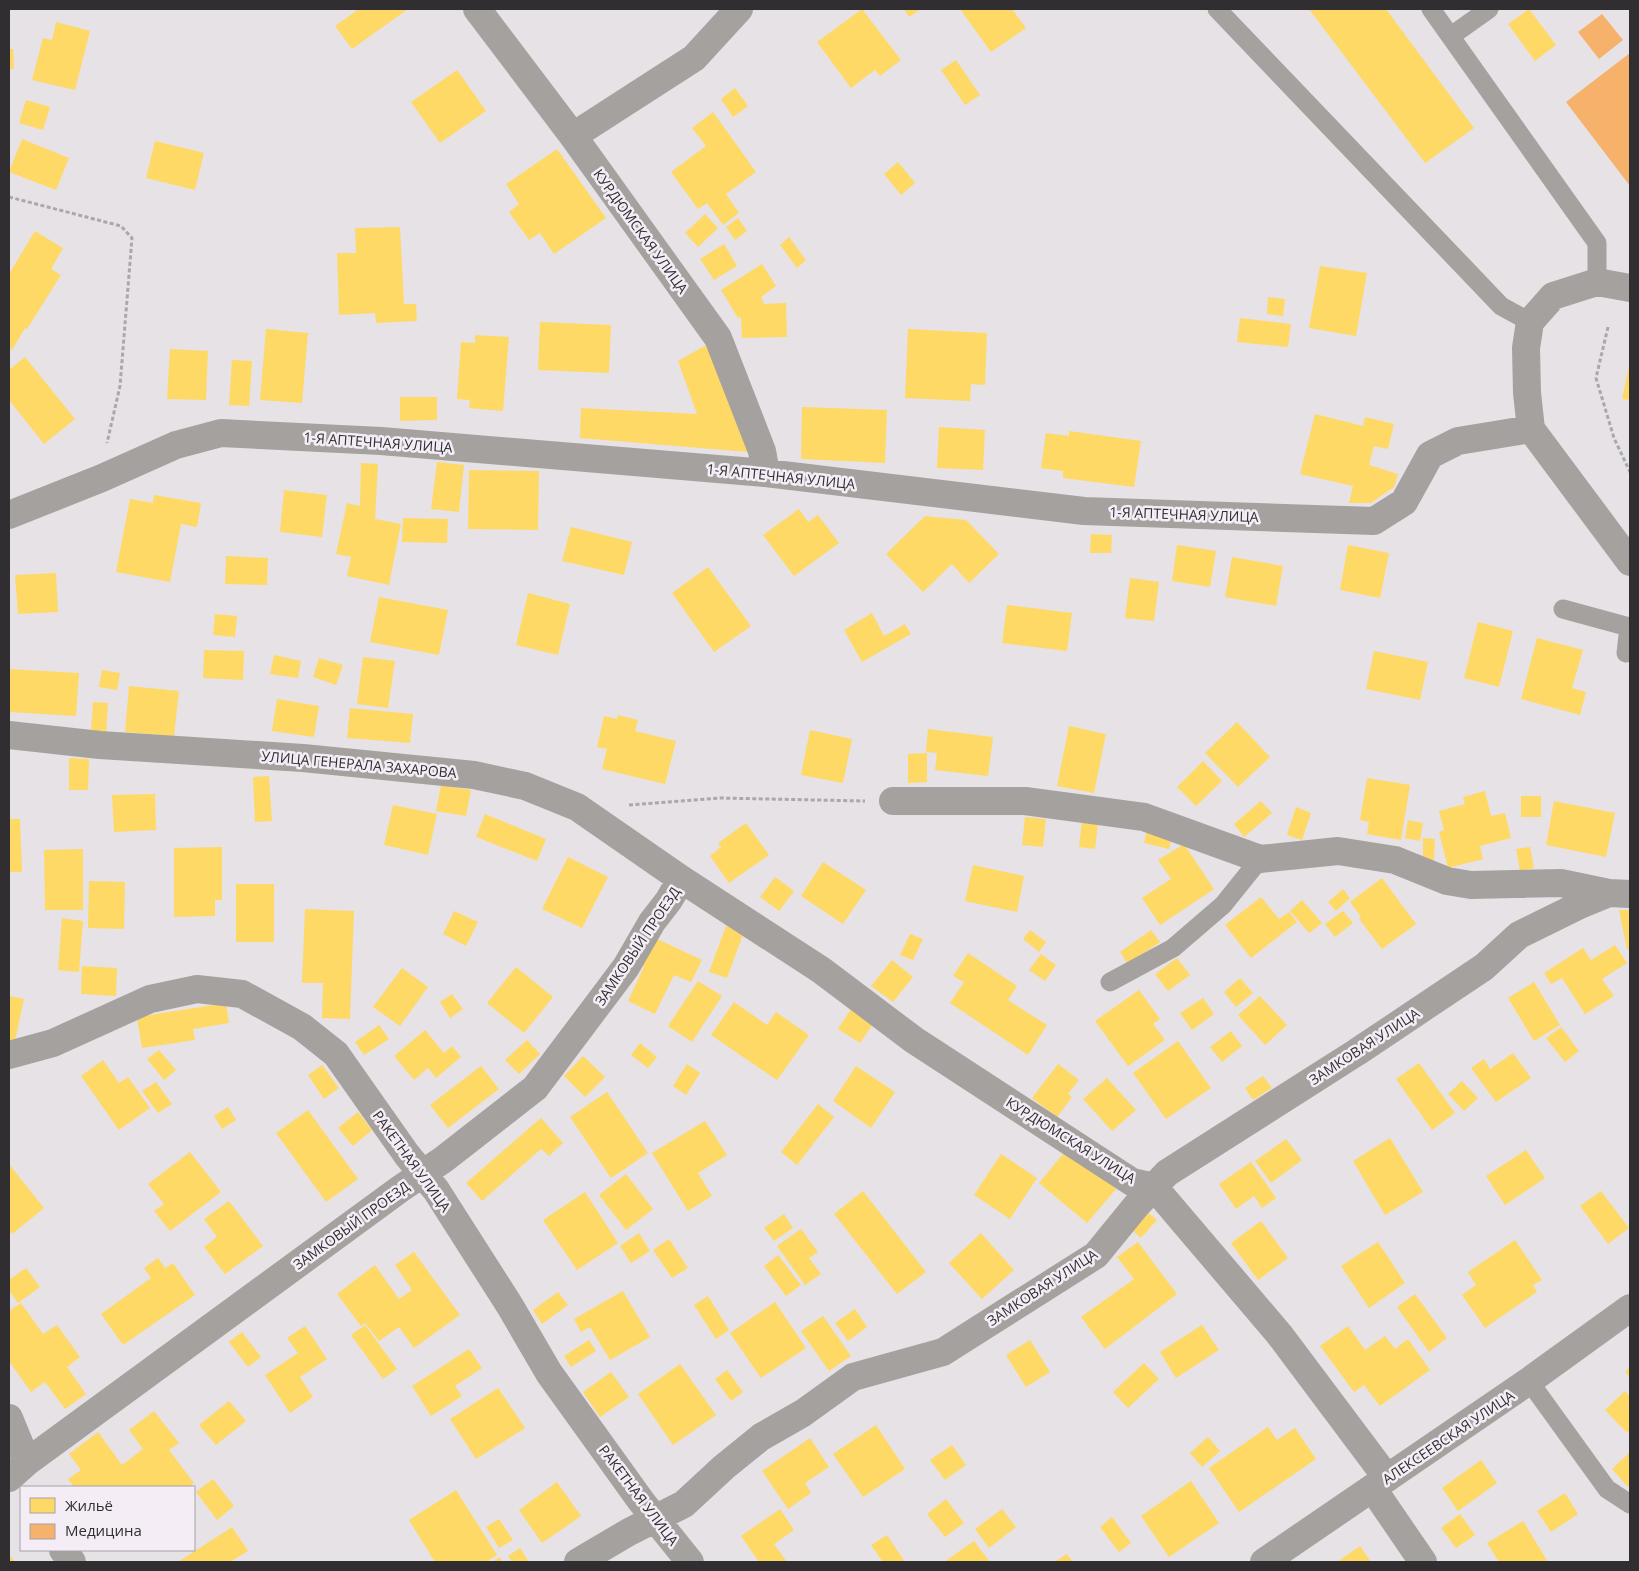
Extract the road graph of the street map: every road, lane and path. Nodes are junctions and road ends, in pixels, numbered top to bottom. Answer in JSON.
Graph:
{"nodes":[{"id":1,"x":477,"y":9,"type":"edge"},
{"id":2,"x":739,"y":9,"type":"edge"},
{"id":3,"x":1217,"y":9,"type":"edge"},
{"id":4,"x":1431,"y":9,"type":"edge"},
{"id":5,"x":1489,"y":9,"type":"edge"},
{"id":6,"x":1451,"y":36,"type":"junction"},
{"id":7,"x":573,"y":136,"type":"junction"},
{"id":8,"x":9,"y":197,"type":"edge"},
{"id":9,"x":1597,"y":282,"type":"junction"},
{"id":10,"x":1630,"y":288,"type":"edge"},
{"id":11,"x":1530,"y":322,"type":"junction"},
{"id":12,"x":1608,"y":327,"type":"dead end"},
{"id":13,"x":1531,"y":429,"type":"junction"},
{"id":14,"x":1630,"y":472,"type":"edge"},
{"id":15,"x":766,"y":473,"type":"junction"},
{"id":16,"x":102,"y":478,"type":"junction"},
{"id":17,"x":9,"y":515,"type":"edge"},
{"id":18,"x":1630,"y":562,"type":"edge"},
{"id":19,"x":1563,"y":609,"type":"dead end"},
{"id":20,"x":1629,"y":626,"type":"edge"},
{"id":21,"x":1626,"y":653,"type":"dead end"},
{"id":22,"x":9,"y":735,"type":"edge"},
{"id":23,"x":893,"y":801,"type":"joint"},
{"id":24,"x":601,"y":823,"type":"junction"},
{"id":25,"x":1260,"y":859,"type":"junction"},
{"id":26,"x":681,"y":879,"type":"junction"},
{"id":27,"x":1620,"y":894,"type":"edge"},
{"id":28,"x":1110,"y":982,"type":"dead end"},
{"id":29,"x":9,"y":1055,"type":"edge"},
{"id":30,"x":422,"y":1174,"type":"junction"},
{"id":31,"x":1154,"y":1187,"type":"junction"},
{"id":32,"x":1630,"y":1308,"type":"edge"},
{"id":33,"x":1529,"y":1381,"type":"junction"},
{"id":34,"x":9,"y":1418,"type":"edge"},
{"id":35,"x":17,"y":1477,"type":"edge"},
{"id":36,"x":1380,"y":1484,"type":"junction"},
{"id":37,"x":1630,"y":1504,"type":"edge"},
{"id":38,"x":656,"y":1520,"type":"junction"},
{"id":39,"x":64,"y":1551,"type":"edge"},
{"id":40,"x":72,"y":1562,"type":"edge"},
{"id":41,"x":578,"y":1562,"type":"edge"},
{"id":42,"x":690,"y":1562,"type":"edge"},
{"id":43,"x":1264,"y":1562,"type":"edge"},
{"id":44,"x":1423,"y":1562,"type":"edge"}],
"edges":[{"from":1,"to":7,"type":"street","name":"КУРДЮМСКАЯ УЛИЦА"},
{"from":2,"to":7,"type":"street"},
{"from":3,"to":11,"type":"lane"},
{"from":4,"to":6,"type":"lane"},
{"from":5,"to":6,"type":"lane"},
{"from":6,"to":9,"type":"lane"},
{"from":7,"to":15,"type":"street","name":"КУРДЮМСКАЯ УЛИЦА"},
{"from":8,"to":16,"type":"path"},
{"from":9,"to":10,"type":"street"},
{"from":9,"to":11,"type":"street"},
{"from":11,"to":13,"type":"street"},
{"from":12,"to":14,"type":"path"},
{"from":13,"to":15,"type":"street","name":"1-Я АПТЕЧНАЯ УЛИЦА"},
{"from":13,"to":18,"type":"street"},
{"from":15,"to":16,"type":"street","name":"1-Я АПТЕЧНАЯ УЛИЦА"},
{"from":16,"to":17,"type":"street","name":"1-Я АПТЕЧНАЯ УЛИЦА"},
{"from":19,"to":20,"type":"lane"},
{"from":20,"to":21,"type":"lane"},
{"from":22,"to":24,"type":"street","name":"УЛИЦА ГЕНЕРАЛА ЗАХАРОВА"},
{"from":23,"to":24,"type":"path"},
{"from":23,"to":25,"type":"street"},
{"from":24,"to":26,"type":"street","name":"УЛИЦА ГЕНЕРАЛА ЗАХАРОВА"},
{"from":25,"to":27,"type":"street"},
{"from":25,"to":28,"type":"lane"},
{"from":26,"to":30,"type":"street","name":"ЗАМКОВЫЙ ПРОЕЗД"},
{"from":26,"to":31,"type":"street","name":"КУРДЮМСКАЯ УЛИЦА"},
{"from":27,"to":31,"type":"street","name":"ЗАМКОВАЯ УЛИЦА"},
{"from":29,"to":30,"type":"street","name":"РАКЕТНАЯ УЛИЦА"},
{"from":30,"to":35,"type":"street","name":"ЗАМКОВЫЙ ПРОЕЗД"},
{"from":30,"to":38,"type":"street","name":"РАКЕТНАЯ УЛИЦА"},
{"from":31,"to":36,"type":"street","name":"КУРДЮМСКАЯ УЛИЦА"},
{"from":31,"to":38,"type":"street","name":"ЗАМКОВАЯ УЛИЦА"},
{"from":32,"to":33,"type":"street","name":"АЛЕКСЕЕВСКАЯ УЛИЦА"},
{"from":33,"to":36,"type":"street","name":"АЛЕКСЕЕВСКАЯ УЛИЦА"},
{"from":33,"to":37,"type":"lane"},
{"from":34,"to":35,"type":"street"},
{"from":36,"to":43,"type":"street","name":"АЛЕКСЕЕВСКАЯ УЛИЦА"},
{"from":36,"to":44,"type":"street","name":"КУРДЮМСКАЯ УЛИЦА"},
{"from":38,"to":41,"type":"street","name":"ЗАМКОВАЯ УЛИЦА"},
{"from":38,"to":42,"type":"street","name":"РАКЕТНАЯ УЛИЦА"},
{"from":39,"to":40,"type":"street"}]}
